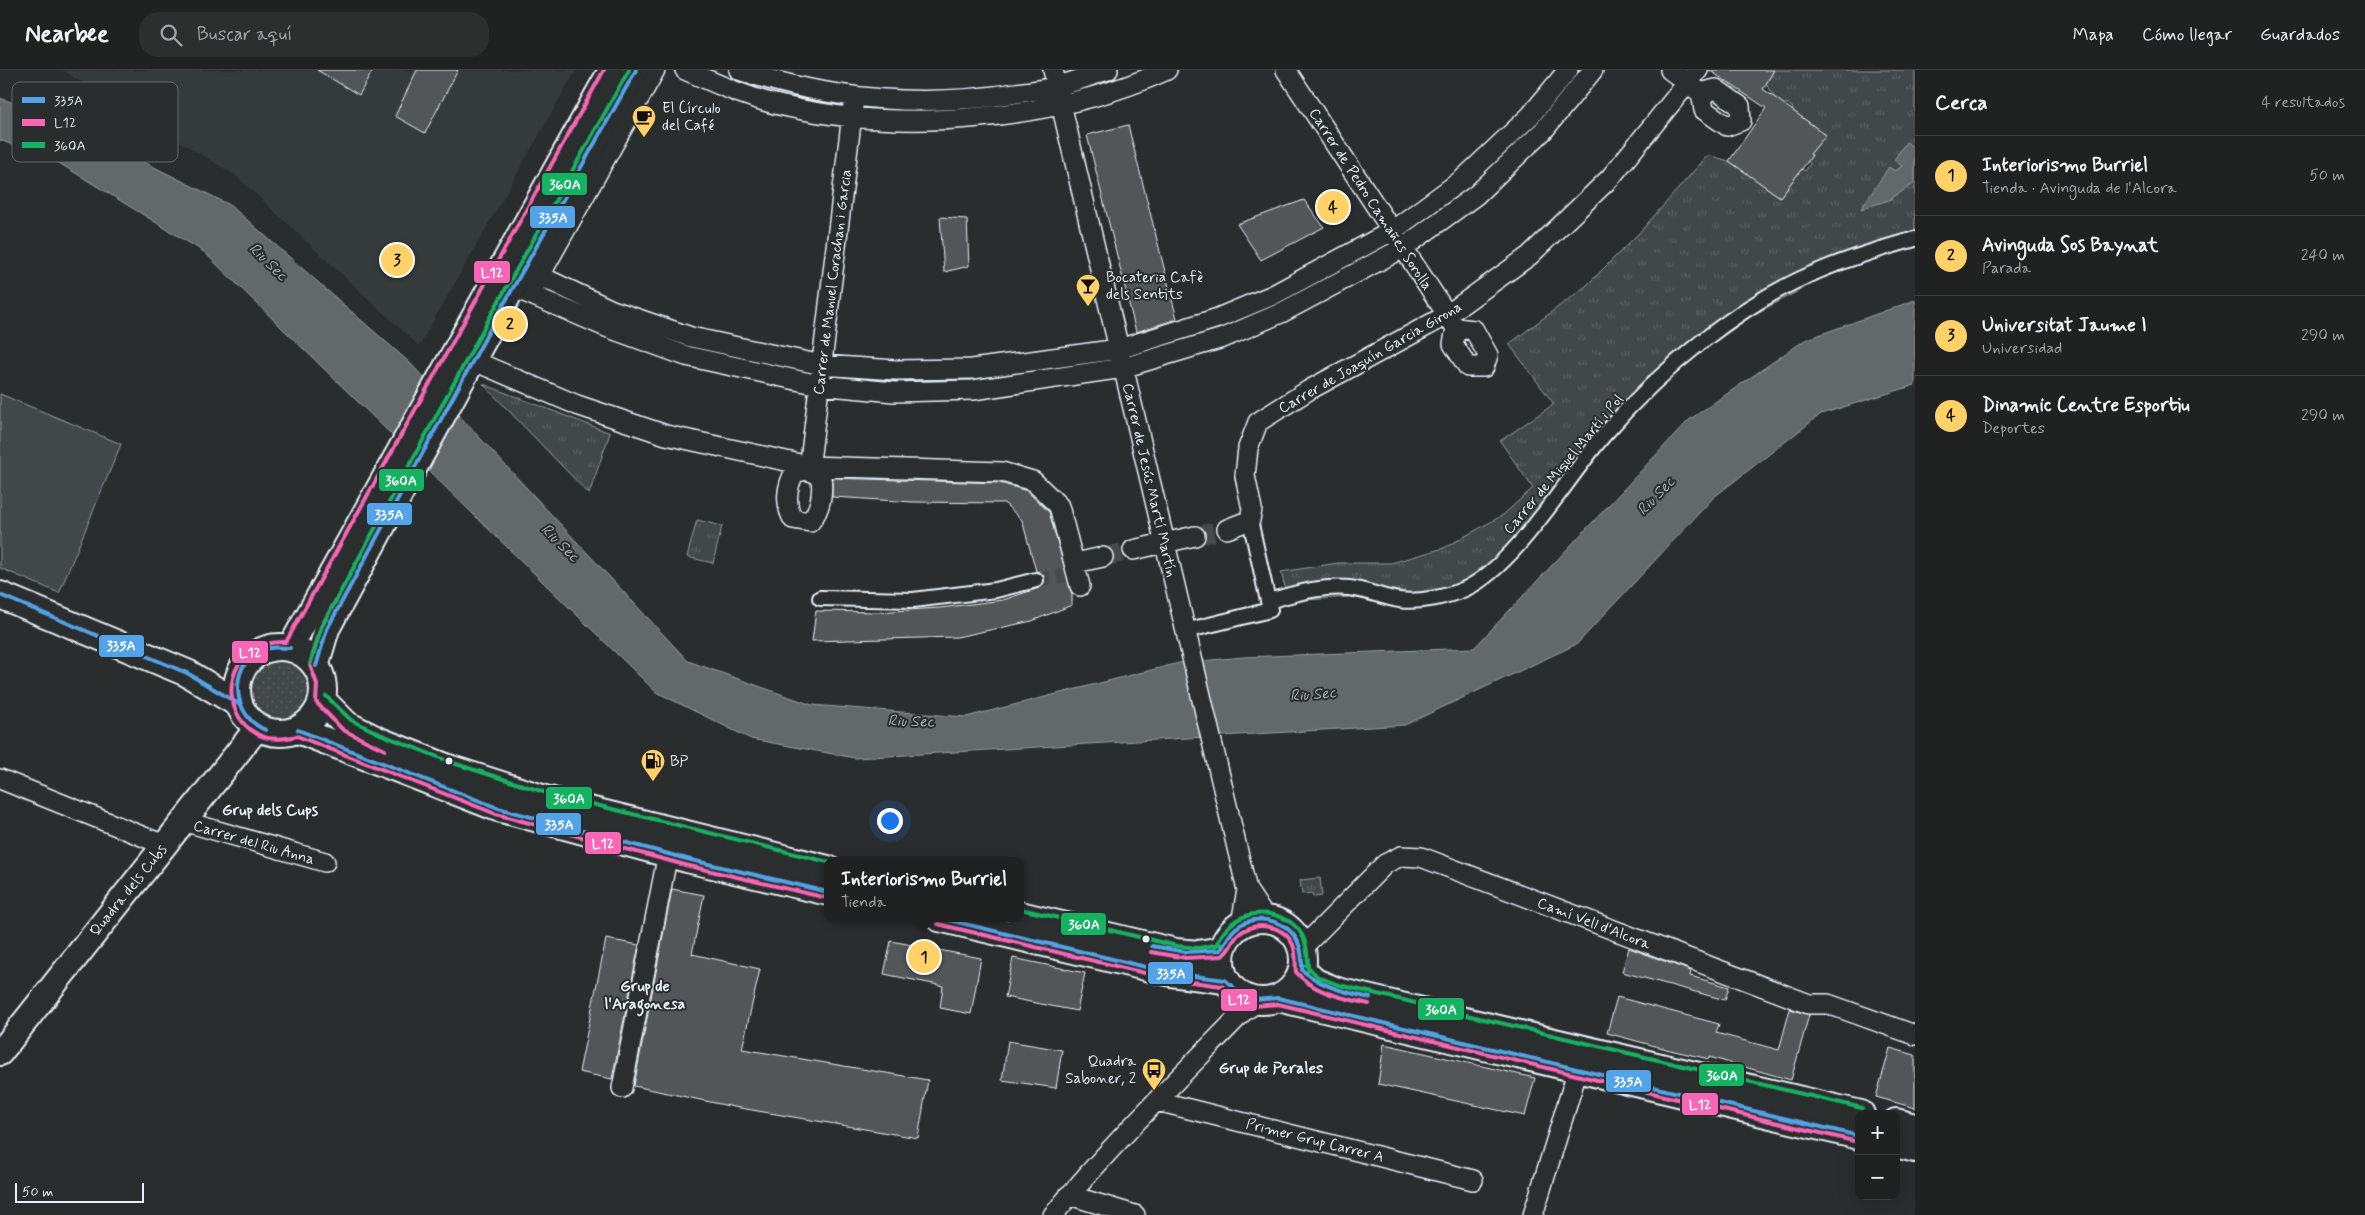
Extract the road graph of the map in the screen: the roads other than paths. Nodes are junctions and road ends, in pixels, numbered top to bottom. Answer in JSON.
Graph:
{"nodes":[{"id":1,"x":611,"y":70,"type":"edge"},
{"id":2,"x":636,"y":70,"type":"edge"},
{"id":3,"x":655,"y":70,"type":"edge"},
{"id":4,"x":686,"y":70,"type":"edge"},
{"id":5,"x":738,"y":70,"type":"edge"},
{"id":6,"x":1108,"y":70,"type":"edge"},
{"id":7,"x":1167,"y":70,"type":"edge"},
{"id":8,"x":1286,"y":70,"type":"edge"},
{"id":9,"x":1568,"y":70,"type":"edge"},
{"id":10,"x":1592,"y":70,"type":"edge"},
{"id":11,"x":1670,"y":70,"type":"edge"},
{"id":12,"x":1055,"y":78,"type":"edge"},
{"id":13,"x":1696,"y":82,"type":"edge"},
{"id":14,"x":854,"y":97,"type":"junction"},
{"id":15,"x":1061,"y":106,"type":"junction"},
{"id":16,"x":852,"y":117,"type":"junction"},
{"id":17,"x":1392,"y":231,"type":"junction"},
{"id":18,"x":1915,"y":239,"type":"edge"},
{"id":19,"x":1403,"y":248,"type":"junction"},
{"id":20,"x":527,"y":282,"type":"junction"},
{"id":21,"x":1452,"y":321,"type":"junction"},
{"id":22,"x":1119,"y":349,"type":"junction"},
{"id":23,"x":474,"y":361,"type":"junction"},
{"id":24,"x":822,"y":365,"type":"junction"},
{"id":25,"x":1123,"y":368,"type":"junction"},
{"id":26,"x":819,"y":385,"type":"junction"},
{"id":27,"x":444,"y":391,"type":"junction"},
{"id":28,"x":809,"y":468,"type":"junction"},
{"id":29,"x":396,"y":478,"type":"junction"},
{"id":30,"x":1250,"y":520,"type":"junction"},
{"id":31,"x":1227,"y":529,"type":"tunnel mouth"},
{"id":32,"x":1195,"y":536,"type":"tunnel mouth"},
{"id":33,"x":1164,"y":543,"type":"junction"},
{"id":34,"x":1133,"y":550,"type":"tunnel mouth"},
{"id":35,"x":1103,"y":556,"type":"tunnel mouth"},
{"id":36,"x":1036,"y":580,"type":"tunnel mouth"},
{"id":37,"x":0,"y":595,"type":"edge"},
{"id":38,"x":820,"y":598,"type":"dead end"},
{"id":39,"x":1269,"y":605,"type":"junction"},
{"id":40,"x":1185,"y":631,"type":"junction"},
{"id":41,"x":290,"y":648,"type":"junction"},
{"id":42,"x":316,"y":666,"type":"junction"},
{"id":43,"x":186,"y":673,"type":"junction"},
{"id":44,"x":239,"y":675,"type":"junction"},
{"id":45,"x":322,"y":700,"type":"junction"},
{"id":46,"x":239,"y":704,"type":"junction"},
{"id":47,"x":258,"y":728,"type":"junction"},
{"id":48,"x":298,"y":730,"type":"junction"},
{"id":49,"x":0,"y":779,"type":"edge"},
{"id":50,"x":183,"y":821,"type":"junction"},
{"id":51,"x":164,"y":845,"type":"junction"},
{"id":52,"x":668,"y":853,"type":"junction"},
{"id":53,"x":325,"y":862,"type":"dead end"},
{"id":54,"x":824,"y":868,"type":"edge"},
{"id":55,"x":824,"y":891,"type":"edge"},
{"id":56,"x":1024,"y":916,"type":"edge"},
{"id":57,"x":1253,"y":921,"type":"junction"},
{"id":58,"x":956,"y":922,"type":"edge"},
{"id":59,"x":1221,"y":950,"type":"junction"},
{"id":60,"x":1302,"y":959,"type":"junction"},
{"id":61,"x":1249,"y":997,"type":"junction"},
{"id":62,"x":1915,"y":1035,"type":"edge"},
{"id":63,"x":0,"y":1053,"type":"edge"},
{"id":64,"x":1578,"y":1069,"type":"junction"},
{"id":65,"x":622,"y":1088,"type":"dead end"},
{"id":66,"x":1157,"y":1101,"type":"junction"},
{"id":67,"x":1855,"y":1113,"type":"edge"},
{"id":68,"x":1900,"y":1123,"type":"edge"},
{"id":69,"x":1915,"y":1127,"type":"edge"},
{"id":70,"x":1855,"y":1135,"type":"edge"},
{"id":71,"x":1900,"y":1145,"type":"edge"},
{"id":72,"x":1915,"y":1149,"type":"edge"},
{"id":73,"x":1473,"y":1180,"type":"dead end"},
{"id":74,"x":1069,"y":1195,"type":"junction"},
{"id":75,"x":1053,"y":1215,"type":"edge"},
{"id":76,"x":1135,"y":1215,"type":"edge"},
{"id":77,"x":1533,"y":1215,"type":"edge"}],
"edges":[{"from":1,"to":27,"type":"street"},
{"from":2,"to":20,"type":"street"},
{"from":3,"to":20,"type":"street"},
{"from":4,"to":16,"type":"street"},
{"from":5,"to":14,"type":"street"},
{"from":6,"to":12,"type":"street"},
{"from":7,"to":15,"type":"street"},
{"from":8,"to":17,"type":"street","name":"Carrer de Pedro Camañes Sorolla"},
{"from":9,"to":17,"type":"street"},
{"from":10,"to":19,"type":"street"},
{"from":11,"to":13,"type":"street"},
{"from":12,"to":14,"type":"street"},
{"from":12,"to":15,"type":"street","name":"Carrer de Jesús Martí Martín"},
{"from":13,"to":21,"type":"street","name":"Carrer de Joaquín Garcia Girona"},
{"from":14,"to":16,"type":"street","name":"Carrer de Manuel Corachan i Garcia"},
{"from":15,"to":16,"type":"street"},
{"from":15,"to":22,"type":"street","name":"Carrer de Jesús Martí Martín"},
{"from":16,"to":24,"type":"street","name":"Carrer de Manuel Corachan i Garcia"},
{"from":17,"to":19,"type":"street","name":"Carrer de Pedro Camañes Sorolla"},
{"from":17,"to":22,"type":"street"},
{"from":18,"to":39,"type":"street","name":"Carrer de Miquel Martí i Pol"},
{"from":19,"to":21,"type":"street","name":"Carrer de Pedro Camañes Sorolla"},
{"from":19,"to":25,"type":"street"},
{"from":20,"to":23,"type":"street"},
{"from":20,"to":24,"type":"street"},
{"from":20,"to":26,"type":"street"},
{"from":21,"to":30,"type":"street","name":"Carrer de Joaquín Garcia Girona"},
{"from":22,"to":24,"type":"street"},
{"from":22,"to":25,"type":"street","name":"Carrer de Jesús Martí Martín"},
{"from":23,"to":27,"type":"street"},
{"from":23,"to":28,"type":"street"},
{"from":24,"to":26,"type":"street","name":"Carrer de Manuel Corachan i Garcia"},
{"from":25,"to":26,"type":"street"},
{"from":25,"to":33,"type":"street","name":"Carrer de Jesús Martí Martín"},
{"from":26,"to":28,"type":"street","name":"Carrer de Manuel Corachan i Garcia"},
{"from":27,"to":29,"type":"street"},
{"from":28,"to":35,"type":"street"},
{"from":29,"to":41,"type":"street"},
{"from":29,"to":42,"type":"street"},
{"from":30,"to":31,"type":"street"},
{"from":30,"to":39,"type":"street","name":"Carrer de Joaquín Garcia Girona"},
{"from":32,"to":33,"type":"street"},
{"from":33,"to":34,"type":"street"},
{"from":33,"to":40,"type":"street","name":"Carrer de Jesús Martí Martín"},
{"from":36,"to":38,"type":"street"},
{"from":37,"to":43,"type":"main road"},
{"from":39,"to":40,"type":"street","name":"Carrer de Miquel Martí i Pol"},
{"from":40,"to":57,"type":"street","name":"Carrer de Jesús Martí Martín"},
{"from":41,"to":42,"type":"main road"},
{"from":41,"to":44,"type":"main road"},
{"from":42,"to":45,"type":"main road"},
{"from":43,"to":44,"type":"main road"},
{"from":43,"to":46,"type":"main road"},
{"from":44,"to":46,"type":"main road"},
{"from":45,"to":48,"type":"main road"},
{"from":45,"to":54,"type":"main road"},
{"from":46,"to":47,"type":"main road"},
{"from":47,"to":48,"type":"main road"},
{"from":47,"to":50,"type":"street","name":"Quadra dels Cubs"},
{"from":48,"to":52,"type":"main road"},
{"from":49,"to":51,"type":"street"},
{"from":50,"to":51,"type":"street","name":"Quadra dels Cubs"},
{"from":50,"to":53,"type":"street","name":"Carrer del Riu Anna"},
{"from":51,"to":63,"type":"street","name":"Quadra dels Cubs"},
{"from":52,"to":55,"type":"main road"},
{"from":52,"to":65,"type":"street"},
{"from":56,"to":59,"type":"main road"},
{"from":57,"to":59,"type":"main road"},
{"from":57,"to":60,"type":"main road"},
{"from":58,"to":61,"type":"main road"},
{"from":59,"to":61,"type":"main road"},
{"from":60,"to":61,"type":"main road"},
{"from":60,"to":62,"type":"street","name":"Camí Vell d'Alcora"},
{"from":60,"to":67,"type":"main road"},
{"from":61,"to":64,"type":"main road"},
{"from":61,"to":66,"type":"street"},
{"from":64,"to":70,"type":"main road"},
{"from":64,"to":77,"type":"street"},
{"from":66,"to":73,"type":"street","name":"Primer Grup Carrer A"},
{"from":66,"to":74,"type":"street"},
{"from":68,"to":69,"type":"main road"},
{"from":71,"to":72,"type":"main road"},
{"from":74,"to":75,"type":"street"},
{"from":74,"to":76,"type":"street"}]}
